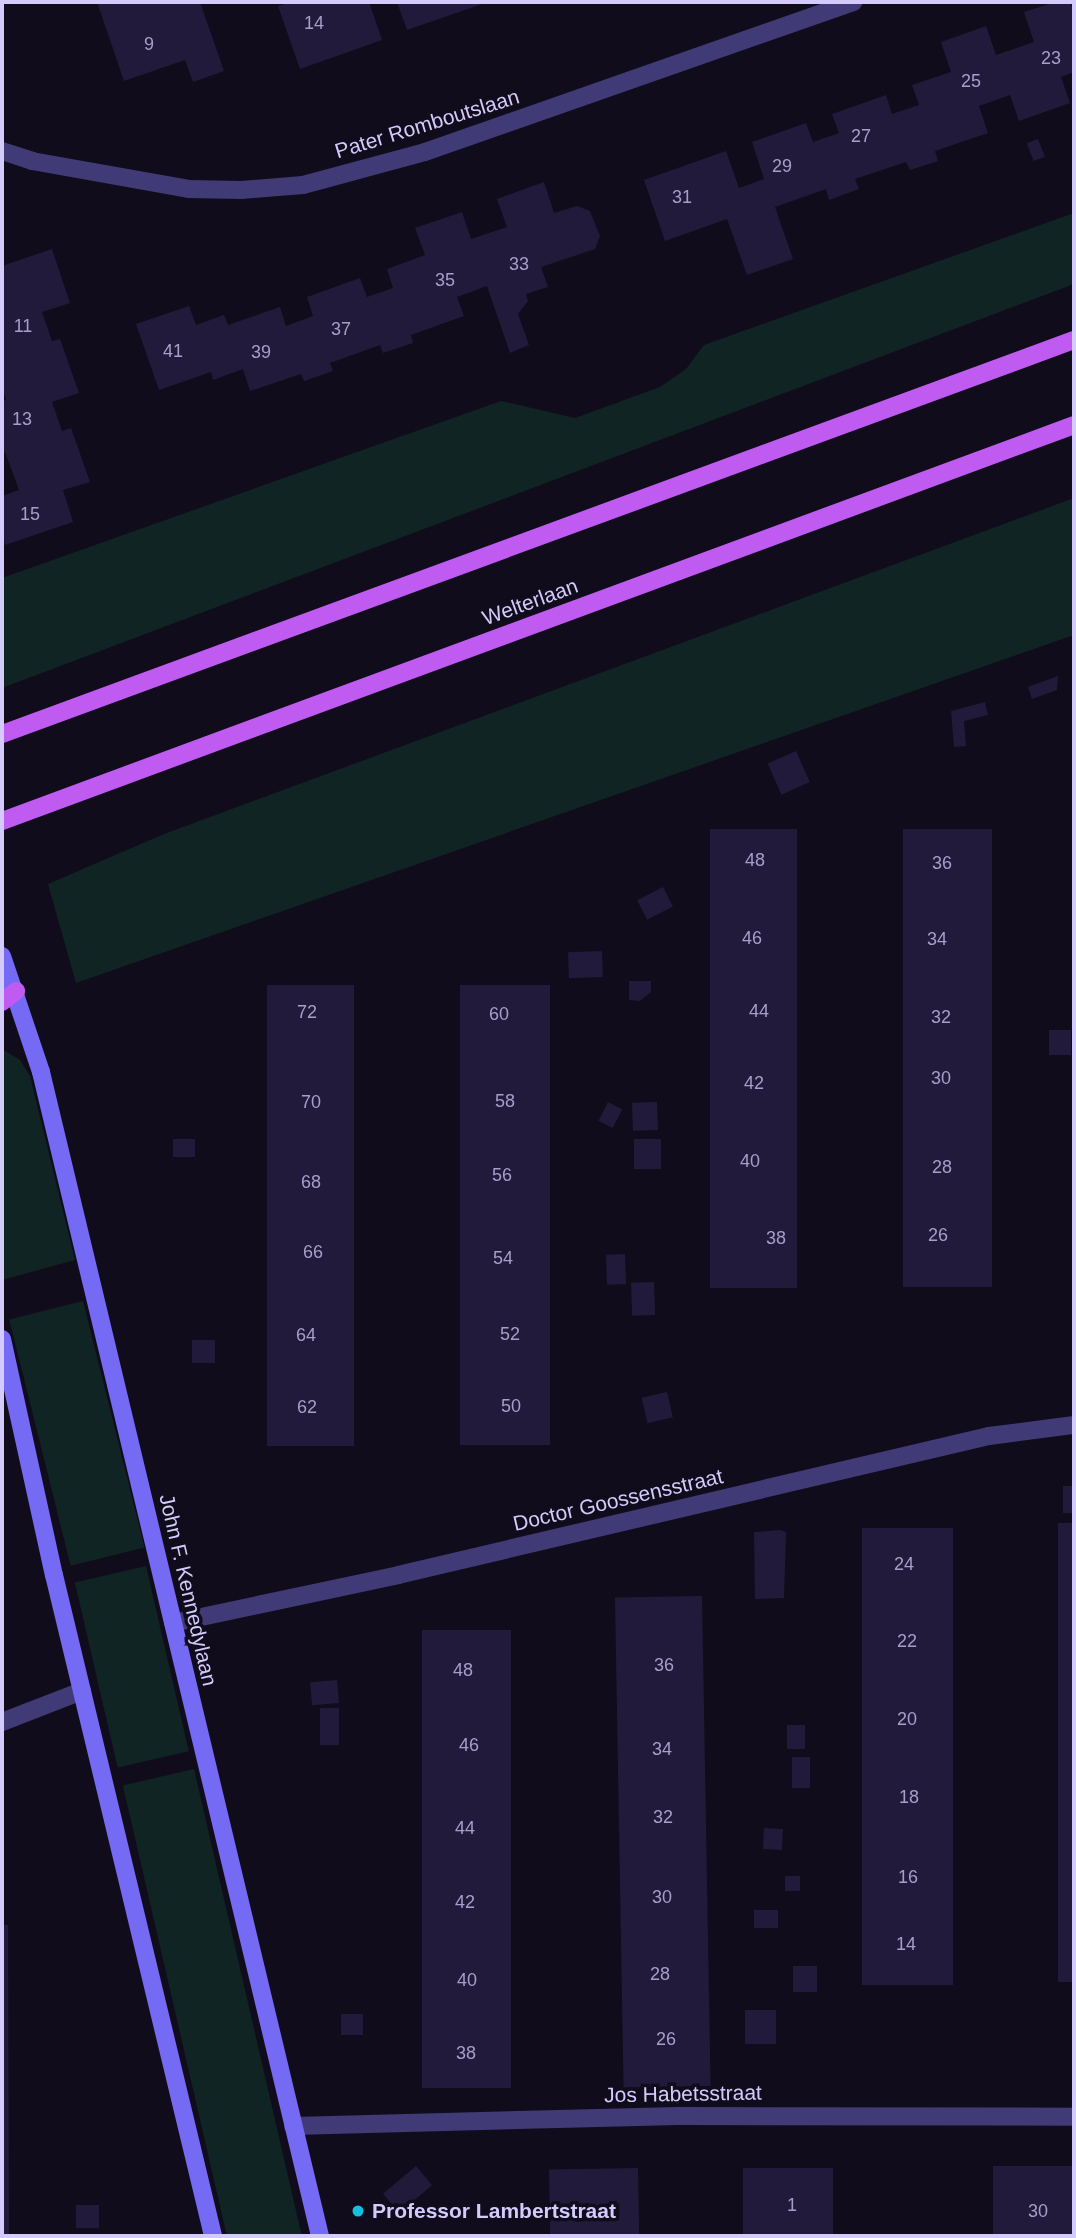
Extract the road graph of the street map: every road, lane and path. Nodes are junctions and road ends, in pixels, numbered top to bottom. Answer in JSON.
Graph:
{"nodes":[{"id":1,"x":853,"y":2,"type":"edge"},
{"id":2,"x":2,"y":151,"type":"edge"},
{"id":3,"x":1074,"y":340,"type":"edge"},
{"id":4,"x":1074,"y":425,"type":"edge"},
{"id":5,"x":2,"y":734,"type":"edge"},
{"id":6,"x":2,"y":821,"type":"edge"},
{"id":7,"x":2,"y":956,"type":"edge"},
{"id":8,"x":9,"y":996,"type":"edge"},
{"id":9,"x":2,"y":1339,"type":"edge"},
{"id":10,"x":1074,"y":1425,"type":"edge"},
{"id":11,"x":173,"y":1623,"type":"junction"},
{"id":12,"x":82,"y":1691,"type":"junction"},
{"id":13,"x":2,"y":1722,"type":"edge"},
{"id":14,"x":1074,"y":2117,"type":"edge"},
{"id":15,"x":293,"y":2126,"type":"junction"},
{"id":16,"x":213,"y":2236,"type":"edge"},
{"id":17,"x":320,"y":2236,"type":"edge"}],
"edges":[{"from":1,"to":2,"type":"street","name":"Pater Romboutslaan"},
{"from":3,"to":5,"type":"main road"},
{"from":4,"to":6,"type":"main road","name":"Welterlaan"},
{"from":7,"to":8,"type":"street","name":"John F. Kennedylaan"},
{"from":8,"to":11,"type":"street","name":"John F. Kennedylaan"},
{"from":9,"to":12,"type":"street"},
{"from":10,"to":11,"type":"street","name":"Doctor Goossensstraat"},
{"from":11,"to":15,"type":"street","name":"John F. Kennedylaan"},
{"from":12,"to":13,"type":"street"},
{"from":12,"to":16,"type":"street"},
{"from":14,"to":15,"type":"street","name":"Jos Habetsstraat"},
{"from":15,"to":17,"type":"street","name":"John F. Kennedylaan"}]}
